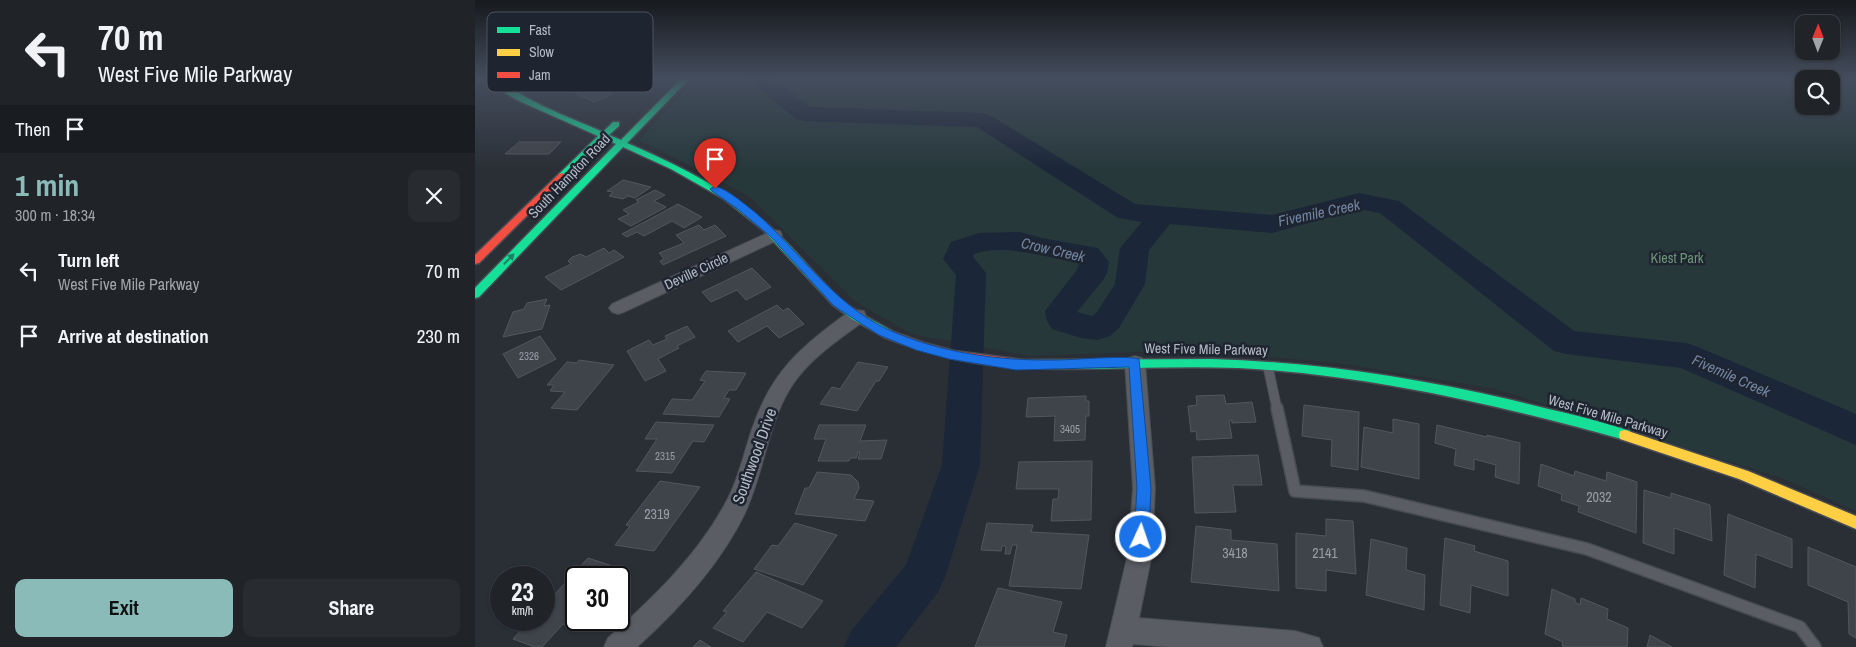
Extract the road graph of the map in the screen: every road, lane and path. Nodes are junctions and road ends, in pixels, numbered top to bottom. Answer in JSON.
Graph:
{"nodes":[{"id":1,"x":545,"y":109,"type":"edge"},
{"id":2,"x":656,"y":109,"type":"edge"},
{"id":3,"x":623,"y":117,"type":"dead end"},
{"id":4,"x":604,"y":136,"type":"junction"},
{"id":5,"x":622,"y":144,"type":"junction"},
{"id":6,"x":774,"y":235,"type":"junction"},
{"id":7,"x":475,"y":261,"type":"edge"},
{"id":8,"x":475,"y":294,"type":"edge"},
{"id":9,"x":618,"y":308,"type":"dead end"},
{"id":10,"x":857,"y":316,"type":"junction"},
{"id":11,"x":1135,"y":363,"type":"junction"},
{"id":12,"x":1267,"y":366,"type":"junction"},
{"id":13,"x":1856,"y":523,"type":"edge"},
{"id":14,"x":1121,"y":639,"type":"edge"},
{"id":15,"x":617,"y":647,"type":"edge"},
{"id":16,"x":1311,"y":647,"type":"edge"},
{"id":17,"x":1815,"y":647,"type":"edge"}],
"edges":[{"from":1,"to":4,"type":"street","name":"West Five Mile Parkway"},
{"from":2,"to":5,"type":"street","name":"South Hampton Road"},
{"from":3,"to":4,"type":"street","name":"South Hampton Road"},
{"from":4,"to":5,"type":"street","name":"West Five Mile Parkway"},
{"from":4,"to":7,"type":"street","name":"South Hampton Road"},
{"from":5,"to":6,"type":"street","name":"West Five Mile Parkway"},
{"from":8,"to":5,"type":"street","name":"South Hampton Road","one_way":true},
{"from":6,"to":9,"type":"street","name":"Deville Circle"},
{"from":6,"to":10,"type":"street","name":"West Five Mile Parkway"},
{"from":10,"to":11,"type":"street","name":"West Five Mile Parkway"},
{"from":10,"to":15,"type":"street","name":"Southwood Drive"},
{"from":11,"to":12,"type":"street","name":"West Five Mile Parkway"},
{"from":11,"to":14,"type":"street"},
{"from":12,"to":13,"type":"street","name":"West Five Mile Parkway"},
{"from":12,"to":17,"type":"lane"},
{"from":14,"to":16,"type":"street"}]}
